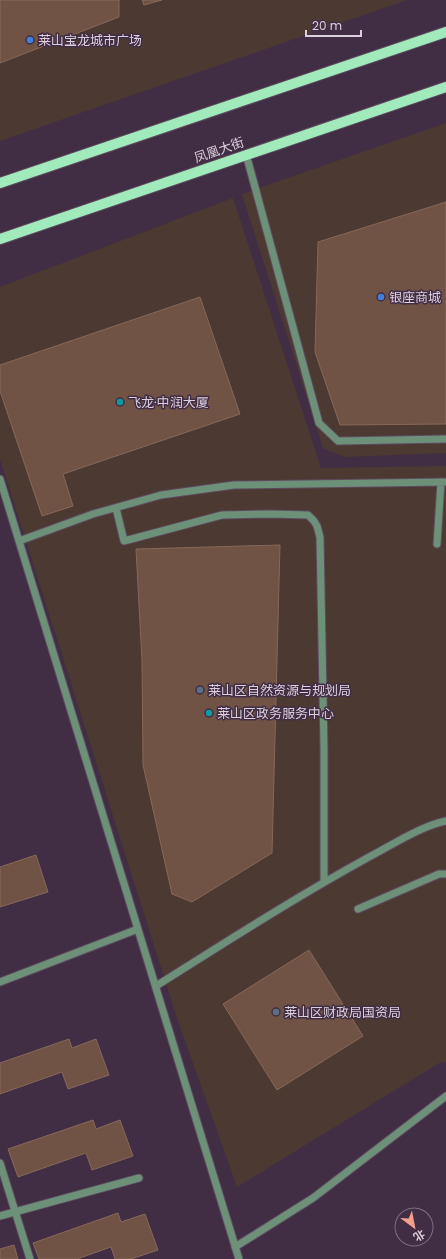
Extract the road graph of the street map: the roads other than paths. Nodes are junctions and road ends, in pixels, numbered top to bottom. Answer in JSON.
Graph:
{"nodes":[{"id":1,"x":446,"y":32,"type":"edge"},
{"id":2,"x":446,"y":87,"type":"edge"},
{"id":3,"x":246,"y":154,"type":"junction"},
{"id":4,"x":0,"y":183,"type":"edge"},
{"id":5,"x":0,"y":239,"type":"edge"},
{"id":6,"x":446,"y":439,"type":"edge"},
{"id":7,"x":0,"y":479,"type":"edge"},
{"id":8,"x":444,"y":482,"type":"edge"},
{"id":9,"x":116,"y":508,"type":"junction"},
{"id":10,"x":19,"y":541,"type":"junction"},
{"id":11,"x":437,"y":544,"type":"dead end"},
{"id":12,"x":446,"y":820,"type":"edge"},
{"id":13,"x":446,"y":874,"type":"edge"},
{"id":14,"x":324,"y":882,"type":"junction"},
{"id":15,"x":358,"y":909,"type":"dead end"},
{"id":16,"x":138,"y":930,"type":"junction"},
{"id":17,"x":0,"y":982,"type":"edge"},
{"id":18,"x":156,"y":986,"type":"junction"},
{"id":19,"x":446,"y":1096,"type":"edge"},
{"id":20,"x":0,"y":1163,"type":"edge"},
{"id":21,"x":139,"y":1178,"type":"dead end"},
{"id":22,"x":15,"y":1211,"type":"junction"},
{"id":23,"x":0,"y":1216,"type":"edge"},
{"id":24,"x":235,"y":1247,"type":"junction"},
{"id":25,"x":30,"y":1259,"type":"edge"},
{"id":26,"x":239,"y":1259,"type":"edge"}],
"edges":[{"from":1,"to":4,"type":"main road"},
{"from":2,"to":3,"type":"main road","name":"凤凰大街"},
{"from":3,"to":5,"type":"main road","name":"凤凰大街"},
{"from":3,"to":6,"type":"street"},
{"from":7,"to":10,"type":"street"},
{"from":8,"to":9,"type":"street"},
{"from":8,"to":11,"type":"street"},
{"from":9,"to":10,"type":"street"},
{"from":9,"to":14,"type":"street"},
{"from":10,"to":16,"type":"street"},
{"from":12,"to":14,"type":"street"},
{"from":13,"to":15,"type":"street"},
{"from":14,"to":18,"type":"street"},
{"from":16,"to":17,"type":"street"},
{"from":16,"to":18,"type":"street"},
{"from":18,"to":24,"type":"street"},
{"from":19,"to":24,"type":"street"},
{"from":20,"to":22,"type":"street"},
{"from":21,"to":22,"type":"street"},
{"from":22,"to":23,"type":"street"},
{"from":22,"to":25,"type":"street"},
{"from":24,"to":26,"type":"street"}]}
